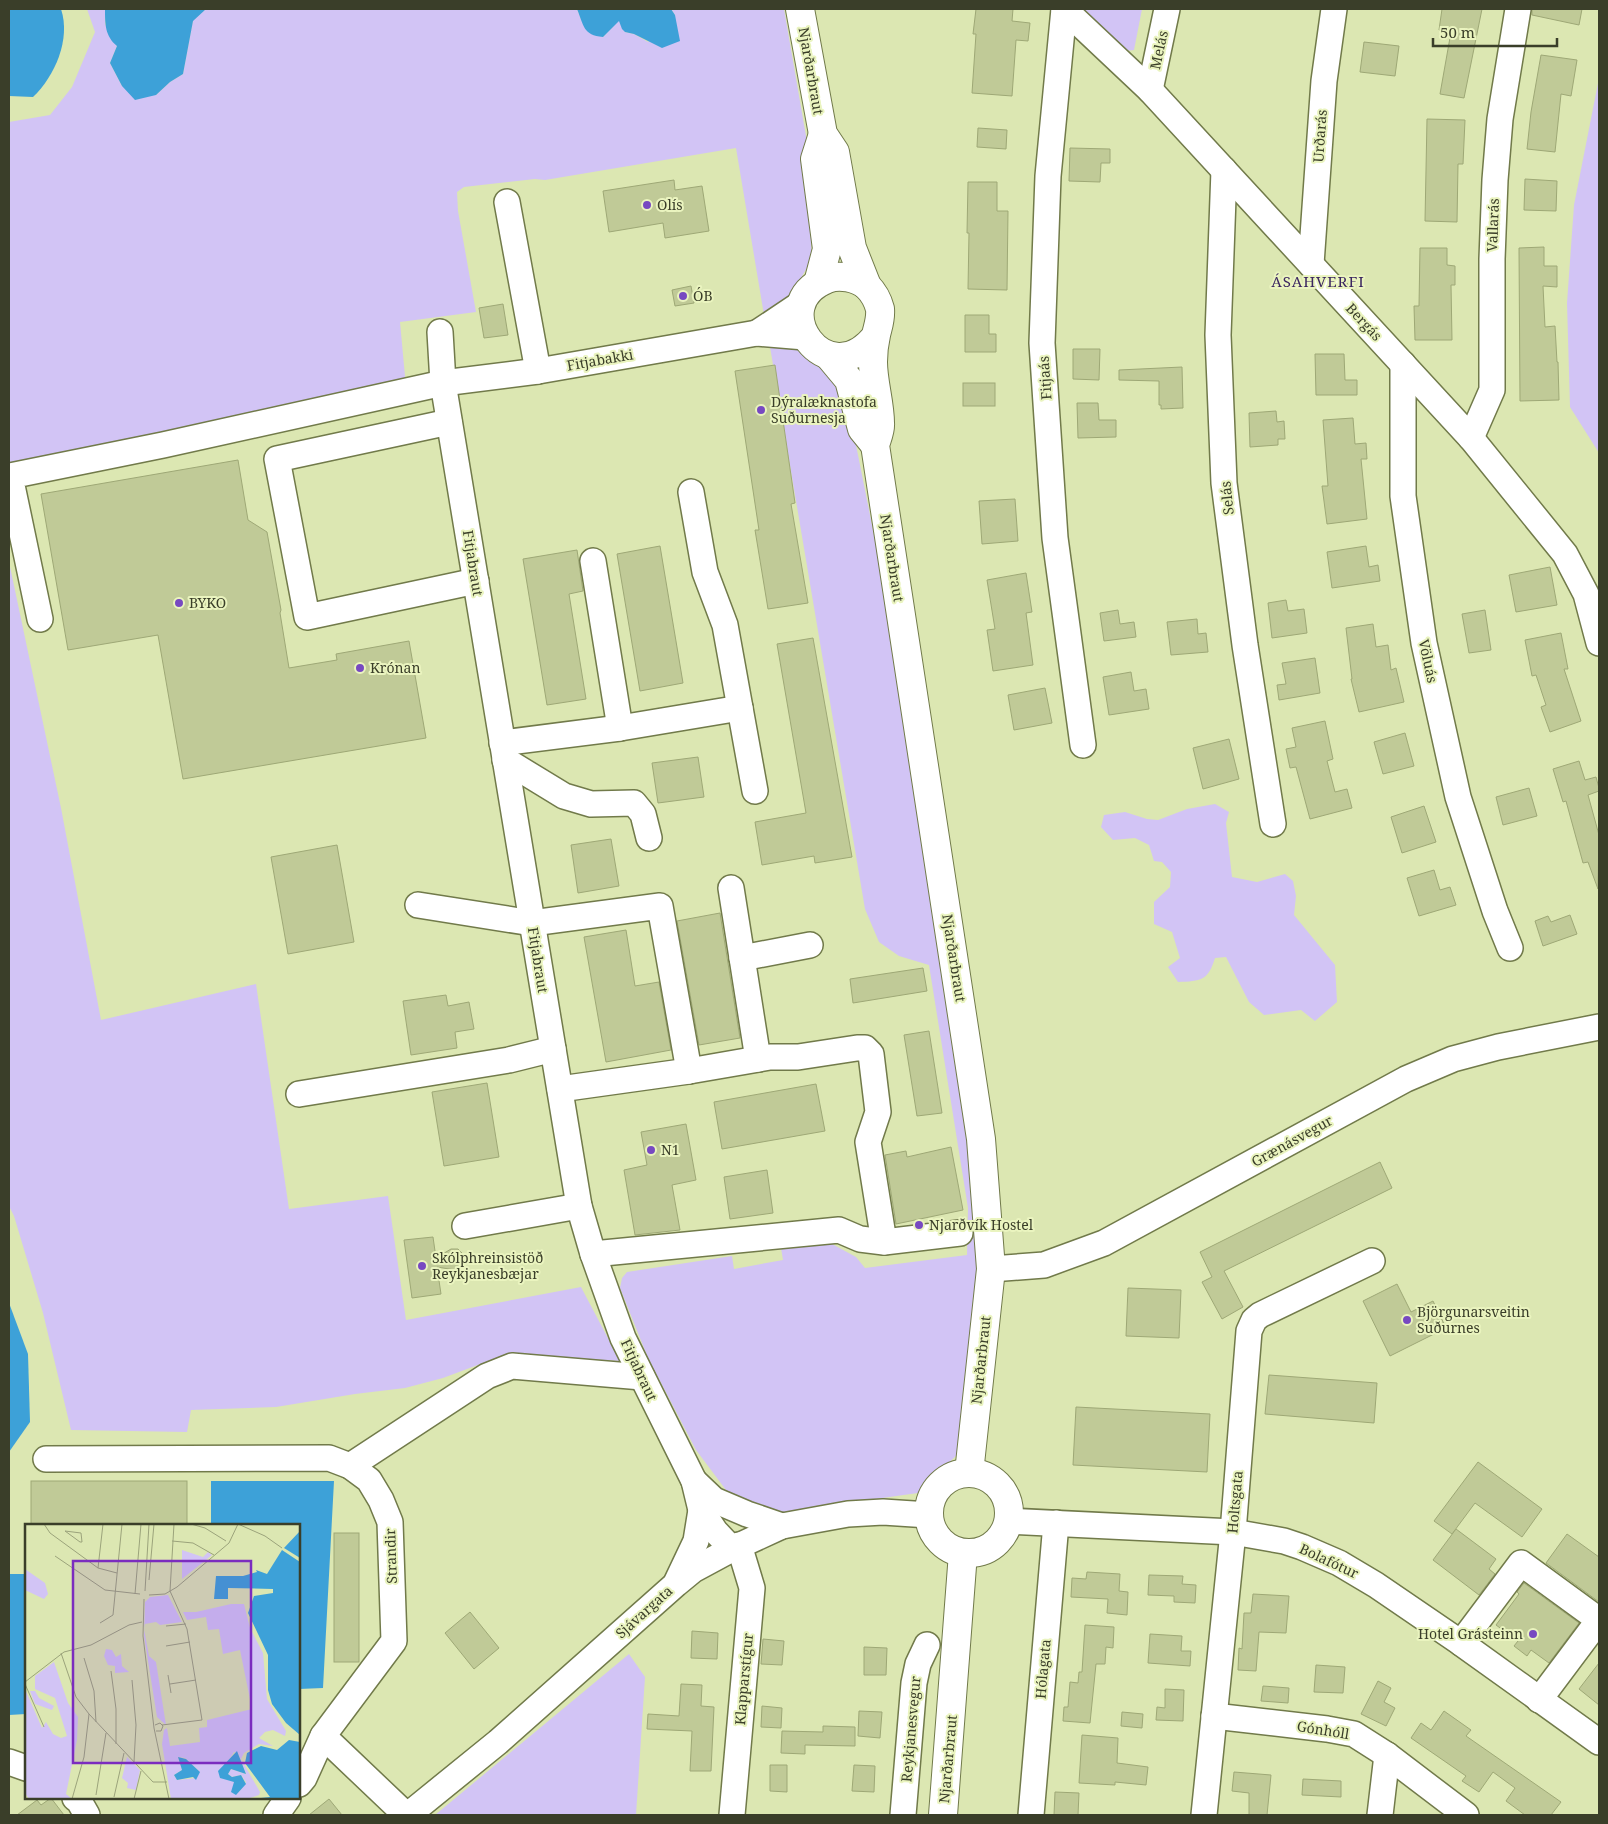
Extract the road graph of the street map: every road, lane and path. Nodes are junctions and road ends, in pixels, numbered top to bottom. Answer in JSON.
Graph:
{"nodes":[{"id":1,"x":800,"y":9,"type":"edge"},
{"id":2,"x":1064,"y":9,"type":"edge"},
{"id":3,"x":1167,"y":9,"type":"edge"},
{"id":4,"x":1334,"y":9,"type":"edge"},
{"id":5,"x":1518,"y":9,"type":"edge"},
{"id":6,"x":1150,"y":90,"type":"junction"},
{"id":7,"x":823,"y":134,"type":"junction"},
{"id":8,"x":1224,"y":170,"type":"junction"},
{"id":9,"x":507,"y":202,"type":"dead end"},
{"id":10,"x":1311,"y":264,"type":"junction"},
{"id":11,"x":867,"y":286,"type":"junction"},
{"id":12,"x":810,"y":293,"type":"junction"},
{"id":13,"x":440,"y":332,"type":"dead end"},
{"id":14,"x":757,"y":332,"type":"junction"},
{"id":15,"x":876,"y":336,"type":"junction"},
{"id":16,"x":805,"y":337,"type":"junction"},
{"id":17,"x":830,"y":356,"type":"junction"},
{"id":18,"x":1403,"y":364,"type":"junction"},
{"id":19,"x":538,"y":371,"type":"junction"},
{"id":20,"x":443,"y":384,"type":"junction"},
{"id":21,"x":449,"y":422,"type":"junction"},
{"id":22,"x":1471,"y":438,"type":"junction"},
{"id":23,"x":875,"y":445,"type":"junction"},
{"id":24,"x":691,"y":492,"type":"dead end"},
{"id":25,"x":593,"y":561,"type":"dead end"},
{"id":26,"x":476,"y":581,"type":"junction"},
{"id":27,"x":40,"y":619,"type":"dead end"},
{"id":28,"x":1599,"y":643,"type":"edge"},
{"id":29,"x":740,"y":708,"type":"junction"},
{"id":30,"x":620,"y":728,"type":"junction"},
{"id":31,"x":1083,"y":745,"type":"dead end"},
{"id":32,"x":504,"y":751,"type":"junction"},
{"id":33,"x":755,"y":791,"type":"dead end"},
{"id":34,"x":1272,"y":824,"type":"dead end"},
{"id":35,"x":650,"y":838,"type":"dead end"},
{"id":36,"x":731,"y":888,"type":"dead end"},
{"id":37,"x":418,"y":905,"type":"dead end"},
{"id":38,"x":532,"y":923,"type":"junction"},
{"id":39,"x":810,"y":945,"type":"dead end"},
{"id":40,"x":1510,"y":948,"type":"dead end"},
{"id":41,"x":742,"y":958,"type":"junction"},
{"id":42,"x":1599,"y":1027,"type":"edge"},
{"id":43,"x":553,"y":1049,"type":"junction"},
{"id":44,"x":764,"y":1058,"type":"junction"},
{"id":45,"x":689,"y":1071,"type":"junction"},
{"id":46,"x":560,"y":1089,"type":"junction"},
{"id":47,"x":300,"y":1094,"type":"dead end"},
{"id":48,"x":579,"y":1206,"type":"junction"},
{"id":49,"x":465,"y":1226,"type":"dead end"},
{"id":50,"x":960,"y":1233,"type":"dead end"},
{"id":51,"x":884,"y":1242,"type":"junction"},
{"id":52,"x":593,"y":1254,"type":"junction"},
{"id":53,"x":1372,"y":1261,"type":"dead end"},
{"id":54,"x":991,"y":1269,"type":"junction"},
{"id":55,"x":642,"y":1377,"type":"junction"},
{"id":56,"x":46,"y":1459,"type":"dead end"},
{"id":57,"x":350,"y":1466,"type":"junction"},
{"id":58,"x":970,"y":1473,"type":"junction"},
{"id":59,"x":708,"y":1505,"type":"junction"},
{"id":60,"x":929,"y":1515,"type":"junction"},
{"id":61,"x":1008,"y":1521,"type":"junction"},
{"id":62,"x":1056,"y":1524,"type":"junction"},
{"id":63,"x":782,"y":1526,"type":"junction"},
{"id":64,"x":1233,"y":1532,"type":"junction"},
{"id":65,"x":736,"y":1547,"type":"junction"},
{"id":66,"x":963,"y":1553,"type":"junction"},
{"id":67,"x":676,"y":1584,"type":"junction"},
{"id":68,"x":1461,"y":1643,"type":"junction"},
{"id":69,"x":927,"y":1645,"type":"dead end"},
{"id":70,"x":1539,"y":1700,"type":"junction"},
{"id":71,"x":1214,"y":1716,"type":"junction"},
{"id":72,"x":323,"y":1736,"type":"junction"},
{"id":73,"x":1599,"y":1742,"type":"edge"},
{"id":74,"x":1387,"y":1755,"type":"junction"},
{"id":75,"x":9,"y":1762,"type":"edge"},
{"id":76,"x":25,"y":1768,"type":"edge"},
{"id":77,"x":300,"y":1783,"type":"edge"},
{"id":78,"x":76,"y":1799,"type":"edge"},
{"id":79,"x":287,"y":1799,"type":"edge"},
{"id":80,"x":87,"y":1815,"type":"edge"},
{"id":81,"x":276,"y":1815,"type":"edge"},
{"id":82,"x":407,"y":1815,"type":"edge"},
{"id":83,"x":732,"y":1815,"type":"edge"},
{"id":84,"x":904,"y":1815,"type":"edge"},
{"id":85,"x":943,"y":1815,"type":"edge"},
{"id":86,"x":1031,"y":1815,"type":"edge"},
{"id":87,"x":1204,"y":1815,"type":"edge"},
{"id":88,"x":1380,"y":1815,"type":"edge"},
{"id":89,"x":1466,"y":1815,"type":"edge"}],
"edges":[{"from":1,"to":7,"type":"main road","name":"Njarðarbraut"},
{"from":2,"to":6,"type":"street","name":"Bergás"},
{"from":2,"to":31,"type":"street","name":"Fitjaás"},
{"from":3,"to":6,"type":"street","name":"Melás"},
{"from":4,"to":10,"type":"street","name":"Urðarás"},
{"from":5,"to":22,"type":"street","name":"Vallarás"},
{"from":6,"to":8,"type":"street","name":"Bergás"},
{"from":7,"to":11,"type":"main road","name":"Njarðarbraut"},
{"from":7,"to":12,"type":"main road","name":"Njarðarbraut"},
{"from":8,"to":10,"type":"street","name":"Bergás"},
{"from":8,"to":34,"type":"street","name":"Selás"},
{"from":9,"to":19,"type":"street"},
{"from":10,"to":18,"type":"street","name":"Bergás"},
{"from":11,"to":12,"type":"main road"},
{"from":11,"to":15,"type":"main road","name":"Njarðarbraut"},
{"from":12,"to":14,"type":"street","name":"Fitjabakki"},
{"from":12,"to":16,"type":"main road","name":"Njarðarbraut"},
{"from":13,"to":20,"type":"street","name":"Fitjabraut"},
{"from":14,"to":16,"type":"street","name":"Fitjabakki"},
{"from":14,"to":19,"type":"street","name":"Fitjabakki"},
{"from":15,"to":17,"type":"main road"},
{"from":15,"to":23,"type":"main road","name":"Njarðarbraut"},
{"from":16,"to":17,"type":"main road","name":"Njarðarbraut"},
{"from":17,"to":23,"type":"main road","name":"Njarðarbraut"},
{"from":18,"to":22,"type":"street","name":"Bergás"},
{"from":18,"to":40,"type":"street","name":"Völuás"},
{"from":19,"to":20,"type":"street","name":"Fitjabakki"},
{"from":20,"to":21,"type":"street","name":"Fitjabraut"},
{"from":20,"to":27,"type":"street","name":"Fitjabakki"},
{"from":21,"to":26,"type":"street","name":"Fitjabraut"},
{"from":21,"to":26,"type":"street"},
{"from":22,"to":28,"type":"street","name":"Bergás"},
{"from":23,"to":54,"type":"main road","name":"Njarðarbraut"},
{"from":24,"to":29,"type":"street"},
{"from":25,"to":30,"type":"street"},
{"from":26,"to":32,"type":"street","name":"Fitjabraut"},
{"from":29,"to":30,"type":"street"},
{"from":29,"to":33,"type":"street"},
{"from":30,"to":32,"type":"street"},
{"from":32,"to":35,"type":"street"},
{"from":32,"to":38,"type":"street","name":"Fitjabraut"},
{"from":36,"to":41,"type":"street"},
{"from":37,"to":38,"type":"street"},
{"from":38,"to":43,"type":"street","name":"Fitjabraut"},
{"from":38,"to":45,"type":"street"},
{"from":39,"to":41,"type":"street"},
{"from":41,"to":44,"type":"street"},
{"from":42,"to":54,"type":"street","name":"Grænásvegur"},
{"from":43,"to":46,"type":"street","name":"Fitjabraut"},
{"from":43,"to":47,"type":"street"},
{"from":44,"to":45,"type":"street"},
{"from":44,"to":51,"type":"street"},
{"from":45,"to":46,"type":"street"},
{"from":46,"to":48,"type":"street","name":"Fitjabraut"},
{"from":48,"to":49,"type":"street"},
{"from":48,"to":52,"type":"street","name":"Fitjabraut"},
{"from":50,"to":51,"type":"street"},
{"from":51,"to":52,"type":"street"},
{"from":52,"to":55,"type":"street","name":"Fitjabraut"},
{"from":53,"to":64,"type":"street","name":"Holtsgata"},
{"from":54,"to":58,"type":"main road","name":"Njarðarbraut"},
{"from":55,"to":57,"type":"street"},
{"from":55,"to":59,"type":"street","name":"Fitjabraut"},
{"from":56,"to":57,"type":"street","name":"Strandir"},
{"from":57,"to":72,"type":"street","name":"Strandir"},
{"from":58,"to":60,"type":"main road"},
{"from":58,"to":61,"type":"main road"},
{"from":59,"to":63,"type":"street"},
{"from":59,"to":65,"type":"street","name":"Fitjabraut"},
{"from":59,"to":67,"type":"street","name":"Fitjabraut"},
{"from":60,"to":63,"type":"street","name":"Sjávargata"},
{"from":60,"to":66,"type":"main road"},
{"from":61,"to":62,"type":"street","name":"Bolafótur"},
{"from":61,"to":66,"type":"main road"},
{"from":62,"to":64,"type":"street","name":"Bolafótur"},
{"from":62,"to":86,"type":"street","name":"Hólagata"},
{"from":63,"to":65,"type":"street","name":"Sjávargata"},
{"from":64,"to":68,"type":"street","name":"Bolafótur"},
{"from":64,"to":71,"type":"street","name":"Holtsgata"},
{"from":65,"to":67,"type":"street","name":"Sjávargata"},
{"from":65,"to":83,"type":"street","name":"Klapparstígur"},
{"from":66,"to":85,"type":"main road","name":"Njarðarbraut"},
{"from":67,"to":82,"type":"street","name":"Sjávargata"},
{"from":68,"to":70,"type":"street","name":"Bolafótur"},
{"from":68,"to":70,"type":"street"},
{"from":69,"to":84,"type":"street","name":"Reykjanesvegur"},
{"from":70,"to":73,"type":"street","name":"Bolafótur"},
{"from":71,"to":74,"type":"street","name":"Gónhóll"},
{"from":71,"to":87,"type":"street","name":"Holtsgata"},
{"from":72,"to":77,"type":"street","name":"Strandir"},
{"from":72,"to":82,"type":"street"},
{"from":74,"to":88,"type":"street"},
{"from":74,"to":89,"type":"street","name":"Gónhóll"},
{"from":75,"to":76,"type":"street"},
{"from":78,"to":80,"type":"street"},
{"from":79,"to":81,"type":"street"}]}
